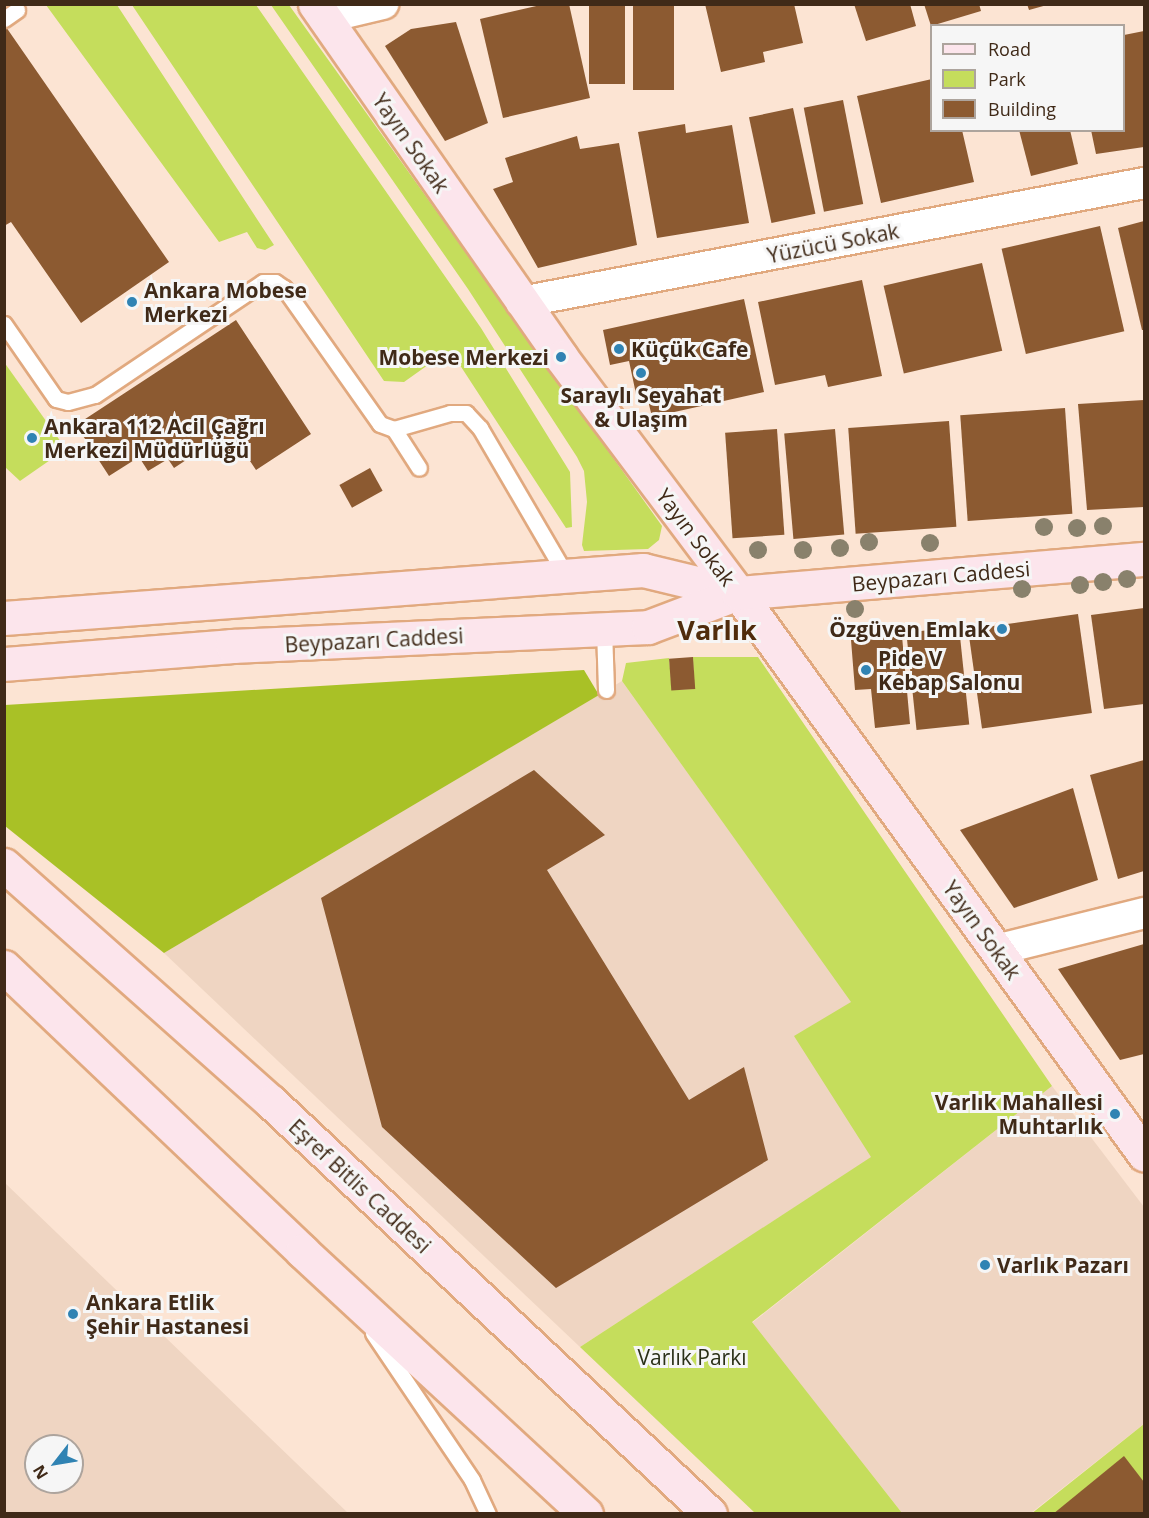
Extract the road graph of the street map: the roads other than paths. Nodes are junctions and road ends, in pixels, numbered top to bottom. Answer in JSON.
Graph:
{"nodes":[{"id":1,"x":383,"y":4,"type":"edge"},
{"id":2,"x":319,"y":11,"type":"edge"},
{"id":3,"x":1144,"y":183,"type":"edge"},
{"id":4,"x":521,"y":302,"type":"junction"},
{"id":5,"x":4,"y":324,"type":"edge"},
{"id":6,"x":394,"y":429,"type":"junction"},
{"id":7,"x":418,"y":468,"type":"dead end"},
{"id":8,"x":1144,"y":559,"type":"edge"},
{"id":9,"x":567,"y":577,"type":"junction"},
{"id":10,"x":738,"y":593,"type":"junction"},
{"id":11,"x":4,"y":618,"type":"edge"},
{"id":12,"x":604,"y":629,"type":"junction"},
{"id":13,"x":4,"y":664,"type":"edge"},
{"id":14,"x":606,"y":690,"type":"dead end"},
{"id":15,"x":4,"y":865,"type":"edge"},
{"id":16,"x":1144,"y":913,"type":"edge"},
{"id":17,"x":996,"y":950,"type":"junction"},
{"id":18,"x":4,"y":967,"type":"edge"},
{"id":19,"x":1144,"y":1154,"type":"edge"},
{"id":20,"x":343,"y":1289,"type":"junction"},
{"id":21,"x":488,"y":1514,"type":"edge"},
{"id":22,"x":586,"y":1514,"type":"edge"},
{"id":23,"x":710,"y":1514,"type":"edge"}],
"edges":[{"from":1,"to":2,"type":"street"},
{"from":2,"to":4,"type":"street","name":"Yayın Sokak"},
{"from":3,"to":4,"type":"street","name":"Yüzücü Sokak"},
{"from":4,"to":10,"type":"street","name":"Yayın Sokak"},
{"from":5,"to":6,"type":"lane"},
{"from":6,"to":7,"type":"lane"},
{"from":6,"to":9,"type":"lane"},
{"from":8,"to":10,"type":"street","name":"Beypazarı Caddesi"},
{"from":9,"to":10,"type":"street","name":"Beypazarı Caddesi"},
{"from":9,"to":11,"type":"street","name":"Beypazarı Caddesi"},
{"from":10,"to":12,"type":"street","name":"Beypazarı Caddesi"},
{"from":10,"to":17,"type":"street","name":"Yayın Sokak"},
{"from":12,"to":13,"type":"street","name":"Beypazarı Caddesi"},
{"from":12,"to":14,"type":"lane"},
{"from":15,"to":23,"type":"street","name":"Eşref Bitlis Caddesi"},
{"from":16,"to":17,"type":"street"},
{"from":17,"to":19,"type":"street","name":"Yayın Sokak"},
{"from":18,"to":20,"type":"street"},
{"from":20,"to":21,"type":"lane"},
{"from":20,"to":22,"type":"street"}]}
